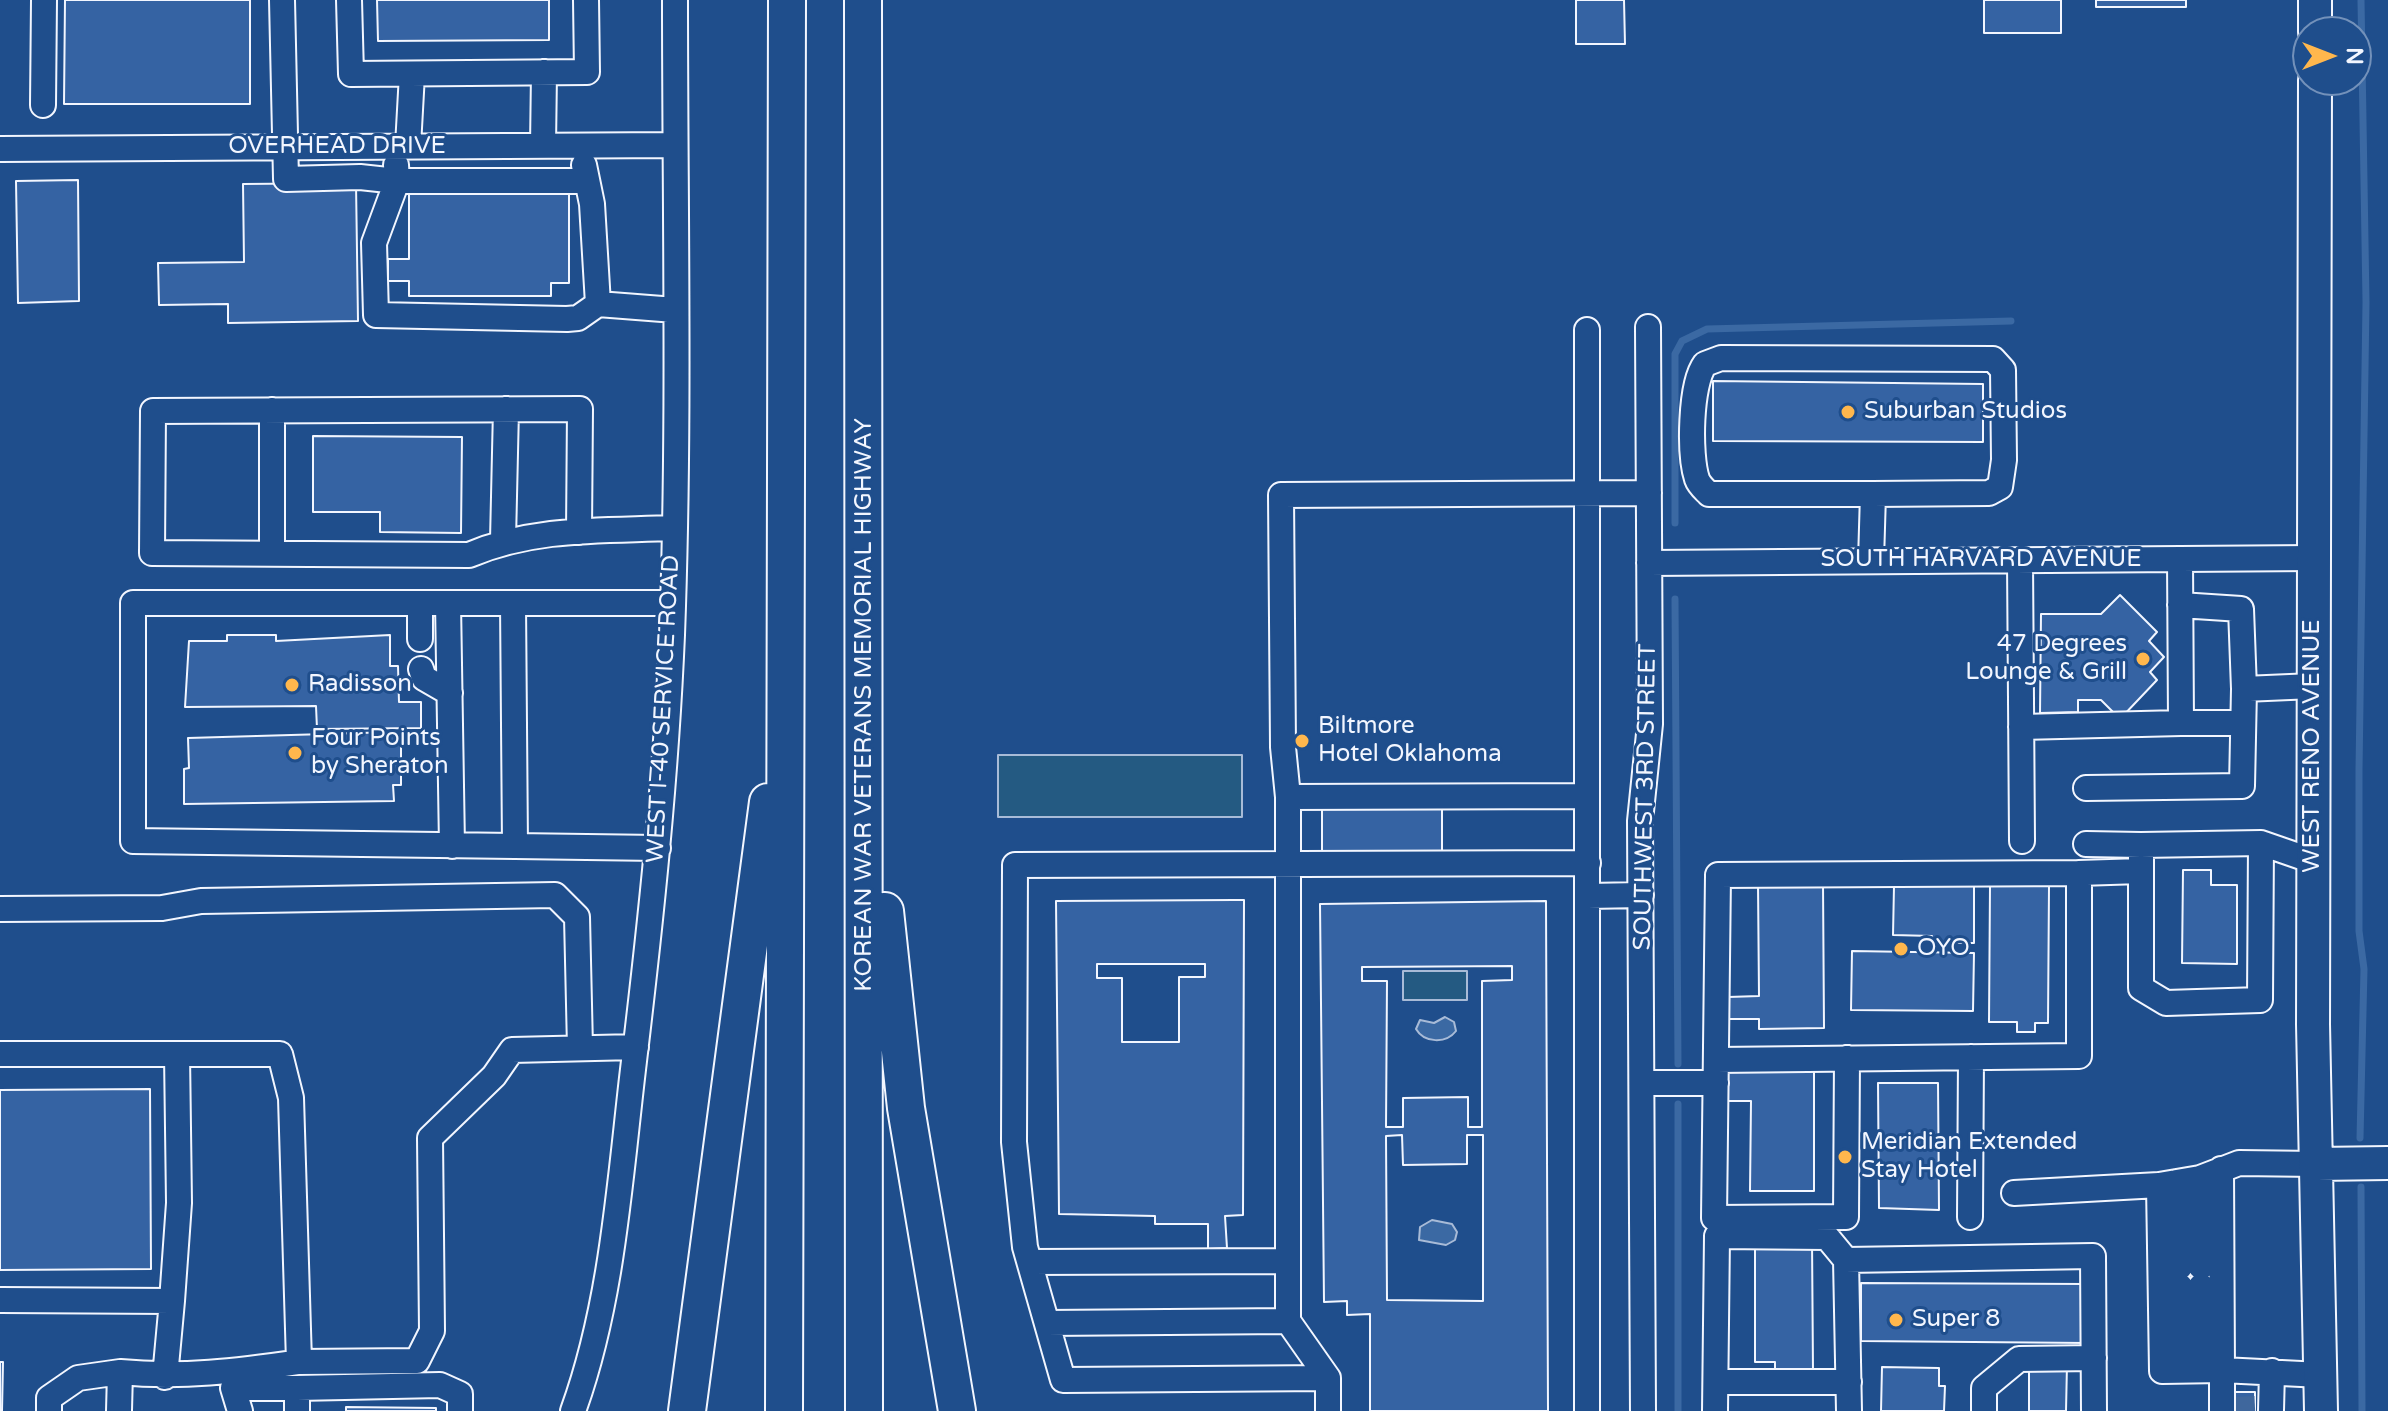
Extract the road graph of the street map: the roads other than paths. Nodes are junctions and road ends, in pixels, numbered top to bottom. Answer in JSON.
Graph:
{"nodes":[{"id":1,"x":44,"y":0,"type":"edge"},
{"id":2,"x":282,"y":0,"type":"edge"},
{"id":3,"x":349,"y":0,"type":"edge"},
{"id":4,"x":586,"y":0,"type":"edge"},
{"id":5,"x":675,"y":0,"type":"edge"},
{"id":6,"x":787,"y":0,"type":"edge"},
{"id":7,"x":863,"y":0,"type":"edge"},
{"id":8,"x":544,"y":72,"type":"junction"},
{"id":9,"x":412,"y":74,"type":"junction"},
{"id":10,"x":2315,"y":96,"type":"edge"},
{"id":11,"x":43,"y":105,"type":"dead end"},
{"id":12,"x":675,"y":145,"type":"junction"},
{"id":13,"x":543,"y":146,"type":"junction"},
{"id":14,"x":582,"y":146,"type":"junction"},
{"id":15,"x":284,"y":147,"type":"junction"},
{"id":16,"x":402,"y":147,"type":"junction"},
{"id":17,"x":0,"y":149,"type":"edge"},
{"id":18,"x":397,"y":181,"type":"junction"},
{"id":19,"x":585,"y":181,"type":"junction"},
{"id":20,"x":598,"y":304,"type":"junction"},
{"id":21,"x":675,"y":310,"type":"junction"},
{"id":22,"x":1648,"y":327,"type":"dead end"},
{"id":23,"x":1587,"y":330,"type":"dead end"},
{"id":24,"x":506,"y":409,"type":"junction"},
{"id":25,"x":272,"y":410,"type":"junction"},
{"id":26,"x":1587,"y":493,"type":"junction"},
{"id":27,"x":1649,"y":493,"type":"junction"},
{"id":28,"x":1873,"y":494,"type":"junction"},
{"id":29,"x":673,"y":528,"type":"junction"},
{"id":30,"x":579,"y":532,"type":"junction"},
{"id":31,"x":503,"y":540,"type":"junction"},
{"id":32,"x":272,"y":553,"type":"junction"},
{"id":33,"x":2314,"y":558,"type":"junction"},
{"id":34,"x":2180,"y":559,"type":"junction"},
{"id":35,"x":2020,"y":560,"type":"junction"},
{"id":36,"x":1871,"y":561,"type":"junction"},
{"id":37,"x":1649,"y":563,"type":"junction"},
{"id":38,"x":420,"y":603,"type":"junction"},
{"id":39,"x":448,"y":603,"type":"junction"},
{"id":40,"x":513,"y":603,"type":"junction"},
{"id":41,"x":672,"y":603,"type":"junction"},
{"id":42,"x":2180,"y":605,"type":"junction"},
{"id":43,"x":420,"y":639,"type":"dead end"},
{"id":44,"x":421,"y":669,"type":"dead end"},
{"id":45,"x":787,"y":682,"type":"junction"},
{"id":46,"x":2313,"y":686,"type":"junction"},
{"id":47,"x":2244,"y":689,"type":"junction"},
{"id":48,"x":450,"y":693,"type":"junction"},
{"id":49,"x":866,"y":722,"type":"junction"},
{"id":50,"x":2181,"y":723,"type":"junction"},
{"id":51,"x":2243,"y":723,"type":"junction"},
{"id":52,"x":2021,"y":727,"type":"junction"},
{"id":53,"x":2086,"y":788,"type":"dead end"},
{"id":54,"x":1587,"y":796,"type":"junction"},
{"id":55,"x":1288,"y":797,"type":"junction"},
{"id":56,"x":2022,"y":841,"type":"dead end"},
{"id":57,"x":2261,"y":843,"type":"junction"},
{"id":58,"x":2086,"y":844,"type":"dead end"},
{"id":59,"x":2141,"y":845,"type":"junction"},
{"id":60,"x":452,"y":846,"type":"junction"},
{"id":61,"x":515,"y":846,"type":"junction"},
{"id":62,"x":658,"y":848,"type":"junction"},
{"id":63,"x":2313,"y":861,"type":"junction"},
{"id":64,"x":1588,"y":863,"type":"junction"},
{"id":65,"x":1288,"y":865,"type":"junction"},
{"id":66,"x":2141,"y":871,"type":"junction"},
{"id":67,"x":2079,"y":873,"type":"junction"},
{"id":68,"x":1641,"y":895,"type":"junction"},
{"id":69,"x":1588,"y":896,"type":"junction"},
{"id":70,"x":0,"y":909,"type":"edge"},
{"id":71,"x":636,"y":1047,"type":"junction"},
{"id":72,"x":580,"y":1048,"type":"junction"},
{"id":73,"x":0,"y":1054,"type":"edge"},
{"id":74,"x":177,"y":1054,"type":"junction"},
{"id":75,"x":1971,"y":1057,"type":"junction"},
{"id":76,"x":1847,"y":1058,"type":"junction"},
{"id":77,"x":1717,"y":1071,"type":"junction"},
{"id":78,"x":1643,"y":1083,"type":"junction"},
{"id":79,"x":2388,"y":1163,"type":"edge"},
{"id":80,"x":2317,"y":1164,"type":"junction"},
{"id":81,"x":2189,"y":1178,"type":"junction"},
{"id":82,"x":2014,"y":1193,"type":"dead end"},
{"id":83,"x":1970,"y":1217,"type":"dead end"},
{"id":84,"x":1846,"y":1260,"type":"junction"},
{"id":85,"x":1288,"y":1261,"type":"junction"},
{"id":86,"x":1030,"y":1262,"type":"junction"},
{"id":87,"x":0,"y":1300,"type":"edge"},
{"id":88,"x":172,"y":1301,"type":"junction"},
{"id":89,"x":1288,"y":1321,"type":"junction"},
{"id":90,"x":1047,"y":1323,"type":"junction"},
{"id":91,"x":2094,"y":1358,"type":"junction"},
{"id":92,"x":299,"y":1362,"type":"junction"},
{"id":93,"x":2202,"y":1370,"type":"junction"},
{"id":94,"x":2272,"y":1371,"type":"junction"},
{"id":95,"x":120,"y":1372,"type":"junction"},
{"id":96,"x":2321,"y":1375,"type":"junction"},
{"id":97,"x":165,"y":1377,"type":"junction"},
{"id":98,"x":1328,"y":1378,"type":"junction"},
{"id":99,"x":1716,"y":1382,"type":"junction"},
{"id":100,"x":1849,"y":1382,"type":"junction"},
{"id":101,"x":232,"y":1391,"type":"edge"},
{"id":102,"x":297,"y":1400,"type":"edge"},
{"id":103,"x":2246,"y":1409,"type":"edge"},
{"id":104,"x":49,"y":1411,"type":"edge"},
{"id":105,"x":119,"y":1411,"type":"edge"},
{"id":106,"x":460,"y":1411,"type":"edge"},
{"id":107,"x":573,"y":1411,"type":"edge"},
{"id":108,"x":687,"y":1411,"type":"edge"},
{"id":109,"x":784,"y":1411,"type":"edge"},
{"id":110,"x":864,"y":1411,"type":"edge"},
{"id":111,"x":957,"y":1411,"type":"edge"},
{"id":112,"x":1328,"y":1411,"type":"edge"},
{"id":113,"x":1587,"y":1411,"type":"edge"},
{"id":114,"x":1643,"y":1411,"type":"edge"},
{"id":115,"x":1715,"y":1411,"type":"edge"},
{"id":116,"x":1849,"y":1411,"type":"edge"},
{"id":117,"x":1984,"y":1411,"type":"edge"},
{"id":118,"x":2094,"y":1411,"type":"edge"},
{"id":119,"x":2321,"y":1411,"type":"edge"}],
"edges":[{"from":1,"to":11,"type":"street"},
{"from":2,"to":15,"type":"street"},
{"from":3,"to":9,"type":"street"},
{"from":4,"to":8,"type":"street"},
{"from":5,"to":12,"type":"street","name":"WEST I-40 SERVICE ROAD"},
{"from":6,"to":45,"type":"highway"},
{"from":7,"to":49,"type":"highway","name":"KOREAN WAR VETERANS MEMORIAL HIGHWAY"},
{"from":8,"to":9,"type":"street"},
{"from":8,"to":13,"type":"street"},
{"from":9,"to":16,"type":"street"},
{"from":10,"to":33,"type":"main road","name":"WEST RENO AVENUE"},
{"from":12,"to":14,"type":"street","name":"OVERHEAD DRIVE"},
{"from":12,"to":21,"type":"street","name":"WEST I-40 SERVICE ROAD"},
{"from":13,"to":14,"type":"street","name":"OVERHEAD DRIVE"},
{"from":13,"to":16,"type":"street","name":"OVERHEAD DRIVE"},
{"from":14,"to":19,"type":"street"},
{"from":15,"to":16,"type":"street","name":"OVERHEAD DRIVE"},
{"from":15,"to":17,"type":"street","name":"OVERHEAD DRIVE"},
{"from":15,"to":18,"type":"street"},
{"from":16,"to":18,"type":"street"},
{"from":18,"to":19,"type":"street"},
{"from":18,"to":20,"type":"street"},
{"from":19,"to":20,"type":"street"},
{"from":20,"to":21,"type":"street"},
{"from":21,"to":29,"type":"street","name":"WEST I-40 SERVICE ROAD"},
{"from":22,"to":27,"type":"street","name":"SOUTHWEST 3RD STREET"},
{"from":23,"to":26,"type":"street"},
{"from":24,"to":25,"type":"street"},
{"from":24,"to":30,"type":"street"},
{"from":24,"to":31,"type":"street"},
{"from":25,"to":32,"type":"street"},
{"from":25,"to":32,"type":"street"},
{"from":26,"to":27,"type":"street"},
{"from":26,"to":54,"type":"street"},
{"from":26,"to":55,"type":"street"},
{"from":27,"to":37,"type":"street","name":"SOUTHWEST 3RD STREET"},
{"from":28,"to":28,"type":"street"},
{"from":28,"to":36,"type":"street"},
{"from":29,"to":30,"type":"street"},
{"from":29,"to":41,"type":"street","name":"WEST I-40 SERVICE ROAD"},
{"from":30,"to":31,"type":"street"},
{"from":31,"to":32,"type":"street"},
{"from":33,"to":34,"type":"street","name":"SOUTH HARVARD AVENUE"},
{"from":33,"to":46,"type":"main road","name":"WEST RENO AVENUE"},
{"from":34,"to":35,"type":"street","name":"SOUTH HARVARD AVENUE"},
{"from":34,"to":42,"type":"street"},
{"from":35,"to":36,"type":"street","name":"SOUTH HARVARD AVENUE"},
{"from":35,"to":52,"type":"street"},
{"from":36,"to":37,"type":"street","name":"SOUTH HARVARD AVENUE"},
{"from":37,"to":68,"type":"street","name":"SOUTHWEST 3RD STREET"},
{"from":38,"to":39,"type":"street"},
{"from":38,"to":43,"type":"street"},
{"from":38,"to":60,"type":"street"},
{"from":39,"to":40,"type":"street"},
{"from":39,"to":48,"type":"street"},
{"from":40,"to":41,"type":"street"},
{"from":40,"to":61,"type":"street"},
{"from":41,"to":62,"type":"street","name":"WEST I-40 SERVICE ROAD"},
{"from":42,"to":47,"type":"street"},
{"from":42,"to":50,"type":"street"},
{"from":44,"to":48,"type":"street"},
{"from":45,"to":108,"type":"highway"},
{"from":45,"to":109,"type":"highway"},
{"from":46,"to":47,"type":"street"},
{"from":46,"to":63,"type":"main road","name":"WEST RENO AVENUE"},
{"from":47,"to":51,"type":"street"},
{"from":48,"to":60,"type":"street"},
{"from":49,"to":110,"type":"highway","name":"KOREAN WAR VETERANS MEMORIAL HIGHWAY"},
{"from":49,"to":111,"type":"highway"},
{"from":50,"to":51,"type":"street"},
{"from":50,"to":52,"type":"street"},
{"from":51,"to":53,"type":"street"},
{"from":52,"to":56,"type":"street"},
{"from":54,"to":55,"type":"street"},
{"from":54,"to":64,"type":"street"},
{"from":55,"to":65,"type":"street"},
{"from":57,"to":59,"type":"street"},
{"from":57,"to":63,"type":"street"},
{"from":57,"to":66,"type":"street"},
{"from":58,"to":59,"type":"street"},
{"from":59,"to":66,"type":"street"},
{"from":60,"to":61,"type":"street"},
{"from":61,"to":62,"type":"street"},
{"from":62,"to":71,"type":"street","name":"WEST I-40 SERVICE ROAD"},
{"from":63,"to":80,"type":"main road","name":"WEST RENO AVENUE"},
{"from":64,"to":65,"type":"street"},
{"from":64,"to":69,"type":"street"},
{"from":65,"to":85,"type":"street"},
{"from":65,"to":86,"type":"street"},
{"from":66,"to":67,"type":"street"},
{"from":67,"to":75,"type":"street"},
{"from":67,"to":77,"type":"street"},
{"from":68,"to":69,"type":"street"},
{"from":68,"to":78,"type":"street","name":"SOUTHWEST 3RD STREET"},
{"from":69,"to":113,"type":"street"},
{"from":70,"to":72,"type":"street"},
{"from":71,"to":72,"type":"street"},
{"from":71,"to":107,"type":"street","name":"WEST I-40 SERVICE ROAD"},
{"from":72,"to":92,"type":"street"},
{"from":73,"to":74,"type":"street"},
{"from":74,"to":88,"type":"street"},
{"from":74,"to":92,"type":"street"},
{"from":75,"to":76,"type":"street"},
{"from":75,"to":83,"type":"street"},
{"from":76,"to":77,"type":"street"},
{"from":76,"to":77,"type":"street"},
{"from":77,"to":78,"type":"street"},
{"from":78,"to":114,"type":"street","name":"SOUTHWEST 3RD STREET"},
{"from":79,"to":80,"type":"main road"},
{"from":80,"to":81,"type":"street"},
{"from":80,"to":96,"type":"main road","name":"WEST RENO AVENUE"},
{"from":81,"to":82,"type":"street"},
{"from":81,"to":93,"type":"street"},
{"from":81,"to":93,"type":"street"},
{"from":81,"to":93,"type":"street"},
{"from":84,"to":91,"type":"street"},
{"from":84,"to":99,"type":"street"},
{"from":84,"to":100,"type":"street"},
{"from":85,"to":86,"type":"street"},
{"from":85,"to":89,"type":"street"},
{"from":86,"to":90,"type":"street"},
{"from":87,"to":88,"type":"street"},
{"from":88,"to":97,"type":"street"},
{"from":89,"to":90,"type":"street"},
{"from":89,"to":98,"type":"street"},
{"from":90,"to":98,"type":"street"},
{"from":91,"to":117,"type":"street"},
{"from":91,"to":118,"type":"street"},
{"from":92,"to":101,"type":"street"},
{"from":93,"to":94,"type":"street"},
{"from":93,"to":103,"type":"street"},
{"from":94,"to":96,"type":"street"},
{"from":94,"to":103,"type":"street"},
{"from":95,"to":97,"type":"street"},
{"from":95,"to":104,"type":"street"},
{"from":95,"to":105,"type":"street"},
{"from":96,"to":119,"type":"main road","name":"WEST RENO AVENUE"},
{"from":97,"to":101,"type":"street"},
{"from":98,"to":112,"type":"street"},
{"from":99,"to":100,"type":"street"},
{"from":99,"to":115,"type":"street"},
{"from":100,"to":116,"type":"street"},
{"from":101,"to":102,"type":"street"},
{"from":102,"to":106,"type":"street"}]}
